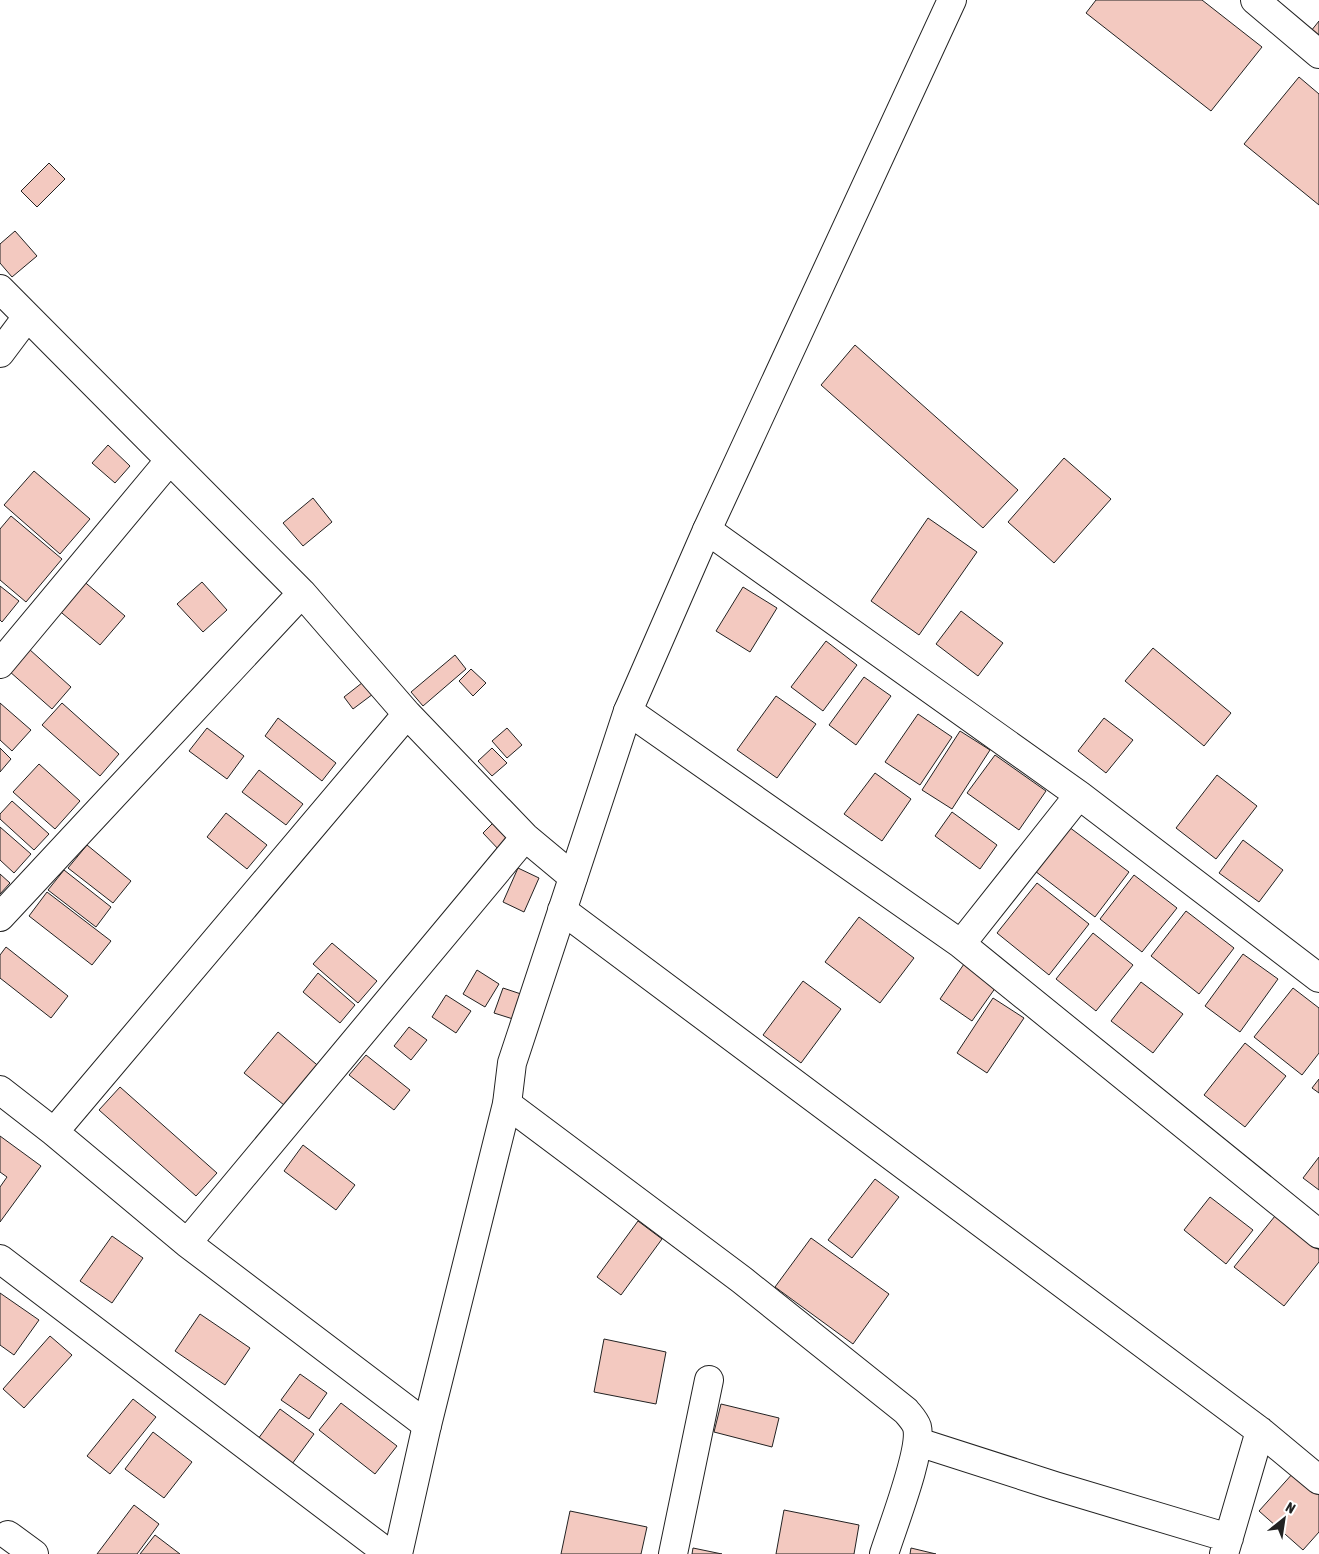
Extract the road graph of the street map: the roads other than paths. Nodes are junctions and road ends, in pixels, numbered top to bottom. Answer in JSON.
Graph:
{"nodes":[{"id":1,"x":952,"y":0,"type":"edge"},
{"id":2,"x":1255,"y":0,"type":"edge"},
{"id":3,"x":1319,"y":54,"type":"edge"},
{"id":4,"x":0,"y":289,"type":"edge"},
{"id":5,"x":27,"y":317,"type":"junction"},
{"id":6,"x":0,"y":352,"type":"edge"},
{"id":7,"x":169,"y":461,"type":"junction"},
{"id":8,"x":707,"y":530,"type":"junction"},
{"id":9,"x":302,"y":593,"type":"junction"},
{"id":10,"x":0,"y":664,"type":"edge"},
{"id":11,"x":628,"y":711,"type":"junction"},
{"id":12,"x":407,"y":714,"type":"junction"},
{"id":13,"x":1078,"y":795,"type":"junction"},
{"id":14,"x":525,"y":836,"type":"junction"},
{"id":15,"x":573,"y":877,"type":"junction"},
{"id":16,"x":562,"y":910,"type":"junction"},
{"id":17,"x":0,"y":918,"type":"edge"},
{"id":18,"x":961,"y":944,"type":"junction"},
{"id":19,"x":1319,"y":978,"type":"edge"},
{"id":20,"x":0,"y":1090,"type":"edge"},
{"id":21,"x":507,"y":1104,"type":"junction"},
{"id":22,"x":54,"y":1132,"type":"junction"},
{"id":23,"x":1319,"y":1234,"type":"edge"},
{"id":24,"x":187,"y":1243,"type":"junction"},
{"id":25,"x":0,"y":1259,"type":"edge"},
{"id":26,"x":709,"y":1380,"type":"dead end"},
{"id":27,"x":427,"y":1425,"type":"junction"},
{"id":28,"x":1260,"y":1431,"type":"junction"},
{"id":29,"x":918,"y":1442,"type":"junction"},
{"id":30,"x":1319,"y":1480,"type":"edge"},
{"id":31,"x":8,"y":1535,"type":"dead end"},
{"id":32,"x":1227,"y":1546,"type":"edge"},
{"id":33,"x":34,"y":1554,"type":"edge"},
{"id":34,"x":389,"y":1554,"type":"edge"},
{"id":35,"x":398,"y":1554,"type":"edge"},
{"id":36,"x":673,"y":1554,"type":"edge"},
{"id":37,"x":884,"y":1554,"type":"edge"}],
"edges":[{"from":1,"to":8,"type":"street"},
{"from":2,"to":3,"type":"street"},
{"from":4,"to":5,"type":"street"},
{"from":5,"to":6,"type":"street"},
{"from":5,"to":7,"type":"street"},
{"from":7,"to":9,"type":"street"},
{"from":7,"to":10,"type":"street"},
{"from":8,"to":11,"type":"street"},
{"from":8,"to":13,"type":"street"},
{"from":9,"to":12,"type":"street"},
{"from":9,"to":17,"type":"street"},
{"from":11,"to":15,"type":"street"},
{"from":11,"to":18,"type":"street"},
{"from":12,"to":14,"type":"street"},
{"from":12,"to":22,"type":"street"},
{"from":13,"to":18,"type":"street"},
{"from":13,"to":19,"type":"street"},
{"from":14,"to":15,"type":"street"},
{"from":14,"to":24,"type":"street"},
{"from":15,"to":16,"type":"street"},
{"from":16,"to":21,"type":"street"},
{"from":16,"to":28,"type":"street"},
{"from":18,"to":23,"type":"street"},
{"from":20,"to":22,"type":"street"},
{"from":21,"to":27,"type":"street"},
{"from":21,"to":29,"type":"street"},
{"from":22,"to":24,"type":"street"},
{"from":24,"to":27,"type":"street"},
{"from":25,"to":34,"type":"street"},
{"from":26,"to":36,"type":"street"},
{"from":27,"to":35,"type":"street"},
{"from":28,"to":30,"type":"street"},
{"from":28,"to":32,"type":"street"},
{"from":29,"to":32,"type":"street"},
{"from":29,"to":37,"type":"street"},
{"from":31,"to":33,"type":"street"}]}
